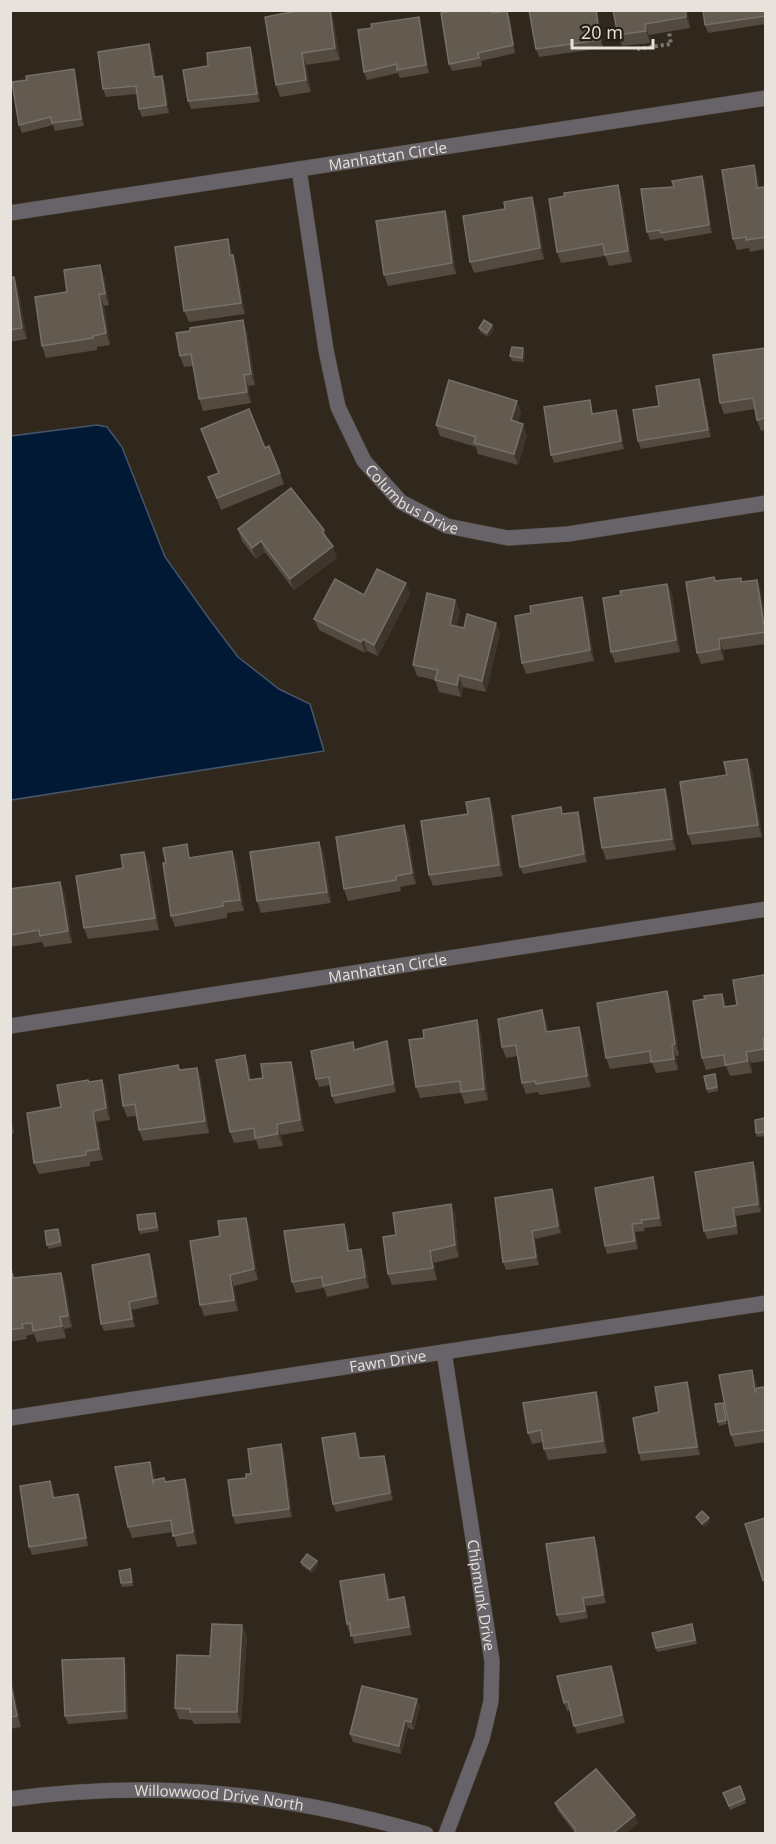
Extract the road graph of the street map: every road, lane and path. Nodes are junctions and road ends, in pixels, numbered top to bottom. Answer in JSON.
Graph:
{"nodes":[{"id":1,"x":669,"y":32,"type":"edge"},
{"id":2,"x":637,"y":49,"type":"edge"},
{"id":3,"x":765,"y":98,"type":"edge"},
{"id":4,"x":299,"y":169,"type":"junction"},
{"id":5,"x":10,"y":213,"type":"edge"},
{"id":6,"x":765,"y":503,"type":"edge"},
{"id":7,"x":765,"y":909,"type":"edge"},
{"id":8,"x":10,"y":1026,"type":"edge"},
{"id":9,"x":765,"y":1303,"type":"edge"},
{"id":10,"x":444,"y":1352,"type":"junction"},
{"id":11,"x":10,"y":1418,"type":"edge"},
{"id":12,"x":10,"y":1799,"type":"edge"},
{"id":13,"x":426,"y":1833,"type":"edge"},
{"id":14,"x":446,"y":1833,"type":"edge"}],
"edges":[{"from":1,"to":2,"type":"path"},
{"from":3,"to":4,"type":"street","name":"Manhattan Circle"},
{"from":4,"to":5,"type":"street","name":"Manhattan Circle"},
{"from":4,"to":6,"type":"street","name":"Columbus Drive"},
{"from":7,"to":8,"type":"street","name":"Manhattan Circle"},
{"from":9,"to":10,"type":"street","name":"Fawn Drive"},
{"from":10,"to":11,"type":"street","name":"Fawn Drive"},
{"from":10,"to":14,"type":"street","name":"Chipmunk Drive"},
{"from":12,"to":13,"type":"street","name":"Willowwood Drive North"}]}
